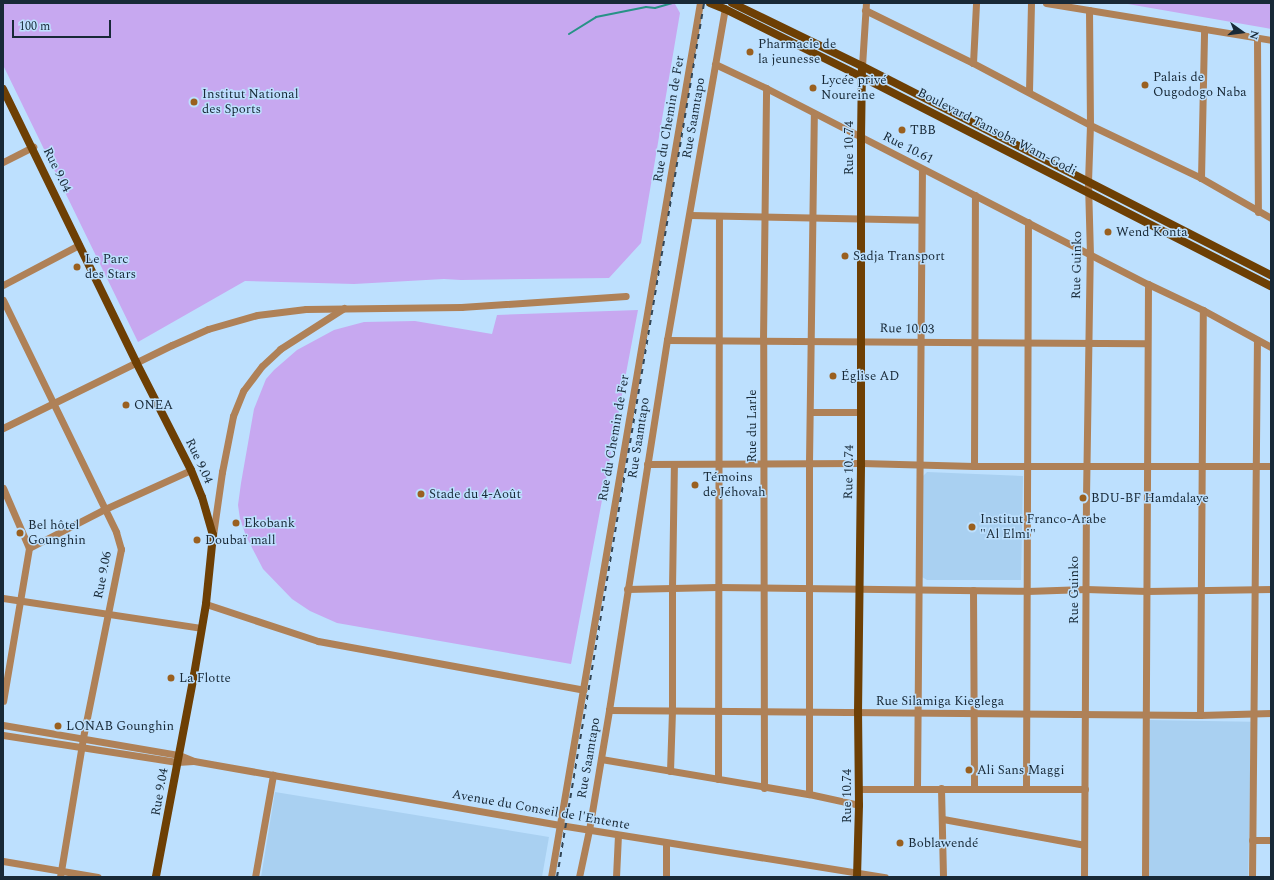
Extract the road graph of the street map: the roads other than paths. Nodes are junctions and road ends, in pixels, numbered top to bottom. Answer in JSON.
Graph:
{"nodes":[{"id":1,"x":700,"y":3,"type":"edge"},
{"id":2,"x":710,"y":3,"type":"edge"},
{"id":3,"x":732,"y":3,"type":"edge"},
{"id":4,"x":976,"y":3,"type":"edge"},
{"id":5,"x":1031,"y":3,"type":"edge"},
{"id":6,"x":1046,"y":3,"type":"edge"},
{"id":7,"x":726,"y":6,"type":"edge"},
{"id":8,"x":866,"y":7,"type":"edge"},
{"id":9,"x":1089,"y":10,"type":"junction"},
{"id":10,"x":1204,"y":29,"type":"junction"},
{"id":11,"x":1257,"y":38,"type":"junction"},
{"id":12,"x":1271,"y":40,"type":"edge"},
{"id":13,"x":973,"y":63,"type":"junction"},
{"id":14,"x":715,"y":64,"type":"junction"},
{"id":15,"x":862,"y":66,"type":"junction"},
{"id":16,"x":862,"y":77,"type":"junction"},
{"id":17,"x":766,"y":88,"type":"junction"},
{"id":18,"x":3,"y":89,"type":"edge"},
{"id":19,"x":1029,"y":91,"type":"junction"},
{"id":20,"x":814,"y":114,"type":"junction"},
{"id":21,"x":1090,"y":125,"type":"junction"},
{"id":22,"x":861,"y":138,"type":"junction"},
{"id":23,"x":33,"y":147,"type":"junction"},
{"id":24,"x":3,"y":162,"type":"edge"},
{"id":25,"x":922,"y":169,"type":"junction"},
{"id":26,"x":1201,"y":178,"type":"junction"},
{"id":27,"x":1088,"y":182,"type":"junction"},
{"id":28,"x":1089,"y":193,"type":"junction"},
{"id":29,"x":974,"y":195,"type":"junction"},
{"id":30,"x":1258,"y":212,"type":"junction"},
{"id":31,"x":690,"y":215,"type":"junction"},
{"id":32,"x":719,"y":216,"type":"junction"},
{"id":33,"x":765,"y":216,"type":"junction"},
{"id":34,"x":812,"y":218,"type":"junction"},
{"id":35,"x":861,"y":218,"type":"junction"},
{"id":36,"x":1271,"y":218,"type":"edge"},
{"id":37,"x":921,"y":220,"type":"junction"},
{"id":38,"x":1028,"y":222,"type":"junction"},
{"id":39,"x":79,"y":245,"type":"junction"},
{"id":40,"x":1090,"y":255,"type":"junction"},
{"id":41,"x":1271,"y":276,"type":"edge"},
{"id":42,"x":1148,"y":284,"type":"junction"},
{"id":43,"x":3,"y":285,"type":"edge"},
{"id":44,"x":1271,"y":286,"type":"edge"},
{"id":45,"x":626,"y":296,"type":"dead end"},
{"id":46,"x":3,"y":300,"type":"edge"},
{"id":47,"x":345,"y":308,"type":"junction"},
{"id":48,"x":1203,"y":310,"type":"junction"},
{"id":49,"x":667,"y":340,"type":"junction"},
{"id":50,"x":861,"y":340,"type":"junction"},
{"id":51,"x":1257,"y":340,"type":"junction"},
{"id":52,"x":718,"y":341,"type":"junction"},
{"id":53,"x":763,"y":341,"type":"junction"},
{"id":54,"x":811,"y":341,"type":"junction"},
{"id":55,"x":920,"y":342,"type":"junction"},
{"id":56,"x":974,"y":342,"type":"junction"},
{"id":57,"x":1028,"y":342,"type":"junction"},
{"id":58,"x":1088,"y":343,"type":"junction"},
{"id":59,"x":1146,"y":343,"type":"junction"},
{"id":60,"x":1271,"y":347,"type":"edge"},
{"id":61,"x":136,"y":362,"type":"junction"},
{"id":62,"x":53,"y":404,"type":"junction"},
{"id":63,"x":810,"y":412,"type":"junction"},
{"id":64,"x":861,"y":412,"type":"junction"},
{"id":65,"x":3,"y":428,"type":"edge"},
{"id":66,"x":810,"y":462,"type":"junction"},
{"id":67,"x":861,"y":462,"type":"junction"},
{"id":68,"x":764,"y":463,"type":"junction"},
{"id":69,"x":647,"y":464,"type":"junction"},
{"id":70,"x":674,"y":465,"type":"junction"},
{"id":71,"x":720,"y":465,"type":"junction"},
{"id":72,"x":918,"y":465,"type":"junction"},
{"id":73,"x":1201,"y":465,"type":"junction"},
{"id":74,"x":974,"y":466,"type":"junction"},
{"id":75,"x":1028,"y":466,"type":"junction"},
{"id":76,"x":1147,"y":466,"type":"junction"},
{"id":77,"x":1256,"y":466,"type":"junction"},
{"id":78,"x":1271,"y":466,"type":"edge"},
{"id":79,"x":1087,"y":467,"type":"junction"},
{"id":80,"x":191,"y":470,"type":"junction"},
{"id":81,"x":3,"y":488,"type":"edge"},
{"id":82,"x":105,"y":509,"type":"junction"},
{"id":83,"x":213,"y":535,"type":"junction"},
{"id":84,"x":29,"y":548,"type":"junction"},
{"id":85,"x":672,"y":587,"type":"junction"},
{"id":86,"x":717,"y":587,"type":"junction"},
{"id":87,"x":810,"y":588,"type":"junction"},
{"id":88,"x":859,"y":588,"type":"junction"},
{"id":89,"x":627,"y":589,"type":"junction"},
{"id":90,"x":763,"y":589,"type":"junction"},
{"id":91,"x":918,"y":589,"type":"junction"},
{"id":92,"x":1086,"y":589,"type":"junction"},
{"id":93,"x":1201,"y":589,"type":"junction"},
{"id":94,"x":1271,"y":589,"type":"edge"},
{"id":95,"x":973,"y":590,"type":"junction"},
{"id":96,"x":1255,"y":590,"type":"junction"},
{"id":97,"x":1027,"y":591,"type":"junction"},
{"id":98,"x":1147,"y":591,"type":"junction"},
{"id":99,"x":3,"y":598,"type":"edge"},
{"id":100,"x":19,"y":600,"type":"junction"},
{"id":101,"x":206,"y":604,"type":"junction"},
{"id":102,"x":107,"y":614,"type":"junction"},
{"id":103,"x":201,"y":628,"type":"junction"},
{"id":104,"x":584,"y":690,"type":"junction"},
{"id":105,"x":3,"y":701,"type":"edge"},
{"id":106,"x":609,"y":710,"type":"junction"},
{"id":107,"x":672,"y":710,"type":"junction"},
{"id":108,"x":718,"y":710,"type":"junction"},
{"id":109,"x":765,"y":712,"type":"junction"},
{"id":110,"x":809,"y":712,"type":"junction"},
{"id":111,"x":917,"y":712,"type":"junction"},
{"id":112,"x":858,"y":713,"type":"junction"},
{"id":113,"x":973,"y":713,"type":"junction"},
{"id":114,"x":1027,"y":713,"type":"junction"},
{"id":115,"x":1086,"y":713,"type":"junction"},
{"id":116,"x":1254,"y":713,"type":"junction"},
{"id":117,"x":1271,"y":713,"type":"edge"},
{"id":118,"x":1145,"y":714,"type":"junction"},
{"id":119,"x":1200,"y":715,"type":"junction"},
{"id":120,"x":3,"y":725,"type":"edge"},
{"id":121,"x":3,"y":734,"type":"edge"},
{"id":122,"x":83,"y":738,"type":"junction"},
{"id":123,"x":82,"y":748,"type":"junction"},
{"id":124,"x":178,"y":759,"type":"junction"},
{"id":125,"x":601,"y":759,"type":"junction"},
{"id":126,"x":670,"y":772,"type":"junction"},
{"id":127,"x":273,"y":775,"type":"junction"},
{"id":128,"x":718,"y":779,"type":"junction"},
{"id":129,"x":764,"y":788,"type":"junction"},
{"id":130,"x":916,"y":788,"type":"junction"},
{"id":131,"x":942,"y":788,"type":"junction"},
{"id":132,"x":859,"y":789,"type":"junction"},
{"id":133,"x":974,"y":789,"type":"junction"},
{"id":134,"x":1026,"y":789,"type":"junction"},
{"id":135,"x":1085,"y":789,"type":"junction"},
{"id":136,"x":809,"y":794,"type":"junction"},
{"id":137,"x":859,"y":805,"type":"junction"},
{"id":138,"x":942,"y":819,"type":"junction"},
{"id":139,"x":560,"y":825,"type":"junction"},
{"id":140,"x":589,"y":830,"type":"junction"},
{"id":141,"x":618,"y":835,"type":"junction"},
{"id":142,"x":1252,"y":840,"type":"junction"},
{"id":143,"x":1271,"y":840,"type":"edge"},
{"id":144,"x":666,"y":844,"type":"junction"},
{"id":145,"x":1084,"y":845,"type":"junction"},
{"id":146,"x":3,"y":861,"type":"edge"},
{"id":147,"x":60,"y":874,"type":"edge"},
{"id":148,"x":857,"y":875,"type":"edge"},
{"id":149,"x":98,"y":877,"type":"edge"},
{"id":150,"x":156,"y":877,"type":"edge"},
{"id":151,"x":255,"y":877,"type":"edge"},
{"id":152,"x":551,"y":877,"type":"edge"},
{"id":153,"x":579,"y":877,"type":"edge"},
{"id":154,"x":616,"y":877,"type":"edge"},
{"id":155,"x":666,"y":877,"type":"edge"},
{"id":156,"x":885,"y":877,"type":"edge"},
{"id":157,"x":943,"y":877,"type":"edge"},
{"id":158,"x":1084,"y":877,"type":"edge"},
{"id":159,"x":1145,"y":877,"type":"edge"},
{"id":160,"x":1252,"y":877,"type":"edge"}],
"edges":[{"from":1,"to":104,"type":"street","name":"Rue du Chemin de Fer"},
{"from":2,"to":7,"type":"main road","name":"Boulevard Tansoba Wam-Godi"},
{"from":3,"to":15,"type":"main road","name":"Boulevard Tansoba Wam-Godi"},
{"from":4,"to":13,"type":"street"},
{"from":5,"to":19,"type":"street"},
{"from":6,"to":9,"type":"street"},
{"from":7,"to":14,"type":"street","name":"Rue Saamtapo"},
{"from":7,"to":16,"type":"main road","name":"Boulevard Tansoba Wam-Godi"},
{"from":8,"to":13,"type":"street"},
{"from":8,"to":15,"type":"street"},
{"from":9,"to":10,"type":"street"},
{"from":9,"to":21,"type":"street","name":"Rue Guinko"},
{"from":10,"to":11,"type":"street"},
{"from":10,"to":26,"type":"street"},
{"from":11,"to":12,"type":"street"},
{"from":11,"to":30,"type":"street"},
{"from":13,"to":19,"type":"street"},
{"from":14,"to":17,"type":"street","name":"Rue 10.61"},
{"from":14,"to":31,"type":"street","name":"Rue Saamtapo"},
{"from":15,"to":16,"type":"main road","name":"Rue 10.74"},
{"from":15,"to":27,"type":"main road","name":"Boulevard Tansoba Wam-Godi"},
{"from":16,"to":22,"type":"main road","name":"Rue 10.74"},
{"from":16,"to":28,"type":"main road","name":"Boulevard Tansoba Wam-Godi"},
{"from":17,"to":20,"type":"street","name":"Rue 10.61"},
{"from":17,"to":33,"type":"street","name":"Rue du Larle"},
{"from":18,"to":23,"type":"main road","name":"Rue 9.04"},
{"from":19,"to":21,"type":"street"},
{"from":20,"to":22,"type":"street","name":"Rue 10.61"},
{"from":20,"to":34,"type":"street"},
{"from":21,"to":26,"type":"street"},
{"from":21,"to":27,"type":"street","name":"Rue Guinko"},
{"from":22,"to":25,"type":"street","name":"Rue 10.61"},
{"from":22,"to":35,"type":"main road","name":"Rue 10.74"},
{"from":23,"to":24,"type":"street"},
{"from":23,"to":39,"type":"main road","name":"Rue 9.04"},
{"from":25,"to":29,"type":"street","name":"Rue 10.61"},
{"from":25,"to":37,"type":"street"},
{"from":26,"to":30,"type":"street"},
{"from":27,"to":28,"type":"street","name":"Rue Guinko"},
{"from":27,"to":41,"type":"main road","name":"Boulevard Tansoba Wam-Godi"},
{"from":28,"to":40,"type":"street","name":"Rue Guinko"},
{"from":28,"to":44,"type":"main road","name":"Boulevard Tansoba Wam-Godi"},
{"from":29,"to":38,"type":"street","name":"Rue 10.61"},
{"from":29,"to":56,"type":"street"},
{"from":30,"to":36,"type":"street"},
{"from":31,"to":32,"type":"street"},
{"from":31,"to":49,"type":"street","name":"Rue Saamtapo"},
{"from":32,"to":33,"type":"street"},
{"from":32,"to":52,"type":"street"},
{"from":33,"to":34,"type":"street"},
{"from":33,"to":53,"type":"street","name":"Rue du Larle"},
{"from":34,"to":35,"type":"street"},
{"from":34,"to":54,"type":"street"},
{"from":35,"to":37,"type":"street"},
{"from":35,"to":50,"type":"main road","name":"Rue 10.74"},
{"from":37,"to":55,"type":"street"},
{"from":38,"to":40,"type":"street","name":"Rue 10.61"},
{"from":38,"to":57,"type":"street"},
{"from":39,"to":43,"type":"street"},
{"from":39,"to":61,"type":"main road","name":"Rue 9.04"},
{"from":40,"to":42,"type":"street","name":"Rue 10.61"},
{"from":40,"to":58,"type":"street","name":"Rue Guinko"},
{"from":42,"to":48,"type":"street","name":"Rue 10.61"},
{"from":42,"to":59,"type":"street"},
{"from":45,"to":47,"type":"street"},
{"from":46,"to":62,"type":"street","name":"Rue 9.06"},
{"from":47,"to":61,"type":"street"},
{"from":47,"to":83,"type":"street"},
{"from":48,"to":51,"type":"street","name":"Rue 10.61"},
{"from":48,"to":73,"type":"street"},
{"from":49,"to":52,"type":"street","name":"Rue 10.03"},
{"from":49,"to":69,"type":"street","name":"Rue Saamtapo"},
{"from":50,"to":54,"type":"street","name":"Rue 10.03"},
{"from":50,"to":55,"type":"street","name":"Rue 10.03"},
{"from":50,"to":64,"type":"main road","name":"Rue 10.74"},
{"from":51,"to":60,"type":"street","name":"Rue 10.61"},
{"from":51,"to":77,"type":"street"},
{"from":52,"to":53,"type":"street","name":"Rue 10.03"},
{"from":52,"to":71,"type":"street"},
{"from":53,"to":54,"type":"street","name":"Rue 10.03"},
{"from":53,"to":68,"type":"street","name":"Rue du Larle"},
{"from":54,"to":63,"type":"street"},
{"from":55,"to":56,"type":"street","name":"Rue 10.03"},
{"from":55,"to":72,"type":"street"},
{"from":56,"to":57,"type":"street","name":"Rue 10.03"},
{"from":56,"to":74,"type":"street"},
{"from":57,"to":58,"type":"street","name":"Rue 10.03"},
{"from":57,"to":75,"type":"street"},
{"from":58,"to":59,"type":"street","name":"Rue 10.03"},
{"from":58,"to":79,"type":"street","name":"Rue Guinko"},
{"from":59,"to":76,"type":"street"},
{"from":61,"to":62,"type":"street"},
{"from":61,"to":80,"type":"main road","name":"Rue 9.04"},
{"from":62,"to":65,"type":"street"},
{"from":62,"to":82,"type":"street","name":"Rue 9.06"},
{"from":63,"to":64,"type":"street"},
{"from":63,"to":66,"type":"street"},
{"from":64,"to":67,"type":"main road","name":"Rue 10.74"},
{"from":66,"to":67,"type":"street"},
{"from":66,"to":68,"type":"street"},
{"from":66,"to":87,"type":"street"},
{"from":67,"to":72,"type":"street"},
{"from":67,"to":88,"type":"main road","name":"Rue 10.74"},
{"from":68,"to":71,"type":"street"},
{"from":68,"to":90,"type":"street","name":"Rue du Larle"},
{"from":69,"to":70,"type":"street"},
{"from":69,"to":89,"type":"street","name":"Rue Saamtapo"},
{"from":70,"to":71,"type":"street"},
{"from":70,"to":85,"type":"street"},
{"from":71,"to":86,"type":"street"},
{"from":72,"to":74,"type":"street"},
{"from":72,"to":91,"type":"street"},
{"from":73,"to":76,"type":"street"},
{"from":73,"to":77,"type":"street"},
{"from":73,"to":93,"type":"street"},
{"from":74,"to":75,"type":"street"},
{"from":75,"to":79,"type":"street"},
{"from":75,"to":97,"type":"street"},
{"from":76,"to":79,"type":"street"},
{"from":76,"to":98,"type":"street"},
{"from":77,"to":78,"type":"street"},
{"from":77,"to":96,"type":"street"},
{"from":79,"to":92,"type":"street","name":"Rue Guinko"},
{"from":80,"to":82,"type":"street"},
{"from":80,"to":83,"type":"main road","name":"Rue 9.04"},
{"from":81,"to":84,"type":"street"},
{"from":82,"to":84,"type":"street"},
{"from":82,"to":102,"type":"street","name":"Rue 9.06"},
{"from":83,"to":101,"type":"main road","name":"Rue 9.04"},
{"from":84,"to":100,"type":"street"},
{"from":85,"to":86,"type":"street"},
{"from":85,"to":89,"type":"street"},
{"from":85,"to":107,"type":"street"},
{"from":86,"to":90,"type":"street"},
{"from":86,"to":108,"type":"street"},
{"from":87,"to":88,"type":"street"},
{"from":87,"to":90,"type":"street"},
{"from":87,"to":110,"type":"street"},
{"from":88,"to":91,"type":"street"},
{"from":88,"to":112,"type":"main road","name":"Rue 10.74"},
{"from":89,"to":106,"type":"street","name":"Rue Saamtapo"},
{"from":90,"to":109,"type":"street","name":"Rue du Larle"},
{"from":91,"to":95,"type":"street"},
{"from":91,"to":111,"type":"street"},
{"from":92,"to":97,"type":"street"},
{"from":92,"to":98,"type":"street"},
{"from":92,"to":115,"type":"street","name":"Rue Guinko"},
{"from":93,"to":96,"type":"street"},
{"from":93,"to":98,"type":"street"},
{"from":93,"to":119,"type":"street"},
{"from":94,"to":96,"type":"street"},
{"from":95,"to":97,"type":"street"},
{"from":95,"to":113,"type":"street"},
{"from":96,"to":116,"type":"street"},
{"from":97,"to":114,"type":"street"},
{"from":98,"to":118,"type":"street"},
{"from":99,"to":100,"type":"street"},
{"from":100,"to":102,"type":"street"},
{"from":100,"to":105,"type":"street"},
{"from":101,"to":103,"type":"main road","name":"Rue 9.04"},
{"from":101,"to":104,"type":"street"},
{"from":102,"to":103,"type":"street"},
{"from":102,"to":122,"type":"street","name":"Rue 9.06"},
{"from":103,"to":124,"type":"main road","name":"Rue 9.04"},
{"from":104,"to":139,"type":"street","name":"Rue du Chemin de Fer"},
{"from":106,"to":107,"type":"street","name":"Rue Silamiga Kieglega"},
{"from":106,"to":125,"type":"street","name":"Rue Saamtapo"},
{"from":107,"to":108,"type":"street","name":"Rue Silamiga Kieglega"},
{"from":107,"to":126,"type":"street"},
{"from":108,"to":109,"type":"street","name":"Rue Silamiga Kieglega"},
{"from":108,"to":128,"type":"street"},
{"from":109,"to":110,"type":"street","name":"Rue Silamiga Kieglega"},
{"from":109,"to":129,"type":"street","name":"Rue du Larle"},
{"from":110,"to":112,"type":"street","name":"Rue Silamiga Kieglega"},
{"from":110,"to":136,"type":"street"},
{"from":111,"to":112,"type":"street","name":"Rue Silamiga Kieglega"},
{"from":111,"to":113,"type":"street","name":"Rue Silamiga Kieglega"},
{"from":111,"to":130,"type":"street"},
{"from":112,"to":132,"type":"main road","name":"Rue 10.74"},
{"from":113,"to":114,"type":"street","name":"Rue Silamiga Kieglega"},
{"from":113,"to":133,"type":"street"},
{"from":114,"to":115,"type":"street","name":"Rue Silamiga Kieglega"},
{"from":114,"to":134,"type":"street"},
{"from":115,"to":118,"type":"street","name":"Rue Silamiga Kieglega"},
{"from":115,"to":135,"type":"street","name":"Rue Guinko"},
{"from":116,"to":117,"type":"street","name":"Rue Silamiga Kieglega"},
{"from":116,"to":119,"type":"street","name":"Rue Silamiga Kieglega"},
{"from":116,"to":142,"type":"street"},
{"from":118,"to":119,"type":"street","name":"Rue Silamiga Kieglega"},
{"from":118,"to":159,"type":"street"},
{"from":120,"to":122,"type":"street","name":"Avenue du Conseil de l'Entente"},
{"from":121,"to":123,"type":"street","name":"Avenue du Conseil de l'Entente"},
{"from":122,"to":123,"type":"street","name":"Rue 9.06"},
{"from":122,"to":124,"type":"street","name":"Avenue du Conseil de l'Entente"},
{"from":123,"to":124,"type":"street","name":"Avenue du Conseil de l'Entente"},
{"from":123,"to":147,"type":"street","name":"Rue 9.06"},
{"from":124,"to":127,"type":"street","name":"Avenue du Conseil de l'Entente"},
{"from":124,"to":150,"type":"main road","name":"Rue 9.04"},
{"from":125,"to":126,"type":"street"},
{"from":125,"to":140,"type":"street","name":"Rue Saamtapo"},
{"from":126,"to":128,"type":"street"},
{"from":127,"to":139,"type":"street","name":"Avenue du Conseil de l'Entente"},
{"from":127,"to":151,"type":"street"},
{"from":128,"to":129,"type":"street"},
{"from":129,"to":136,"type":"street"},
{"from":130,"to":131,"type":"street"},
{"from":130,"to":132,"type":"street"},
{"from":131,"to":133,"type":"street"},
{"from":131,"to":138,"type":"street"},
{"from":132,"to":137,"type":"main road","name":"Rue 10.74"},
{"from":133,"to":134,"type":"street"},
{"from":134,"to":135,"type":"street"},
{"from":135,"to":145,"type":"street","name":"Rue Guinko"},
{"from":136,"to":137,"type":"street"},
{"from":137,"to":148,"type":"main road","name":"Rue 10.74"},
{"from":138,"to":145,"type":"street"},
{"from":138,"to":157,"type":"street"},
{"from":139,"to":140,"type":"street","name":"Avenue du Conseil de l'Entente"},
{"from":139,"to":152,"type":"street","name":"Rue du Chemin de Fer"},
{"from":140,"to":141,"type":"street","name":"Avenue du Conseil de l'Entente"},
{"from":140,"to":153,"type":"street","name":"Rue Saamtapo"},
{"from":141,"to":144,"type":"street","name":"Avenue du Conseil de l'Entente"},
{"from":141,"to":154,"type":"street"},
{"from":142,"to":143,"type":"street"},
{"from":142,"to":160,"type":"street"},
{"from":144,"to":148,"type":"street","name":"Avenue du Conseil de l'Entente"},
{"from":144,"to":155,"type":"street"},
{"from":145,"to":158,"type":"street","name":"Rue Guinko"},
{"from":146,"to":147,"type":"street"},
{"from":147,"to":149,"type":"street"},
{"from":148,"to":156,"type":"street","name":"Avenue du Conseil de l'Entente"}]}
